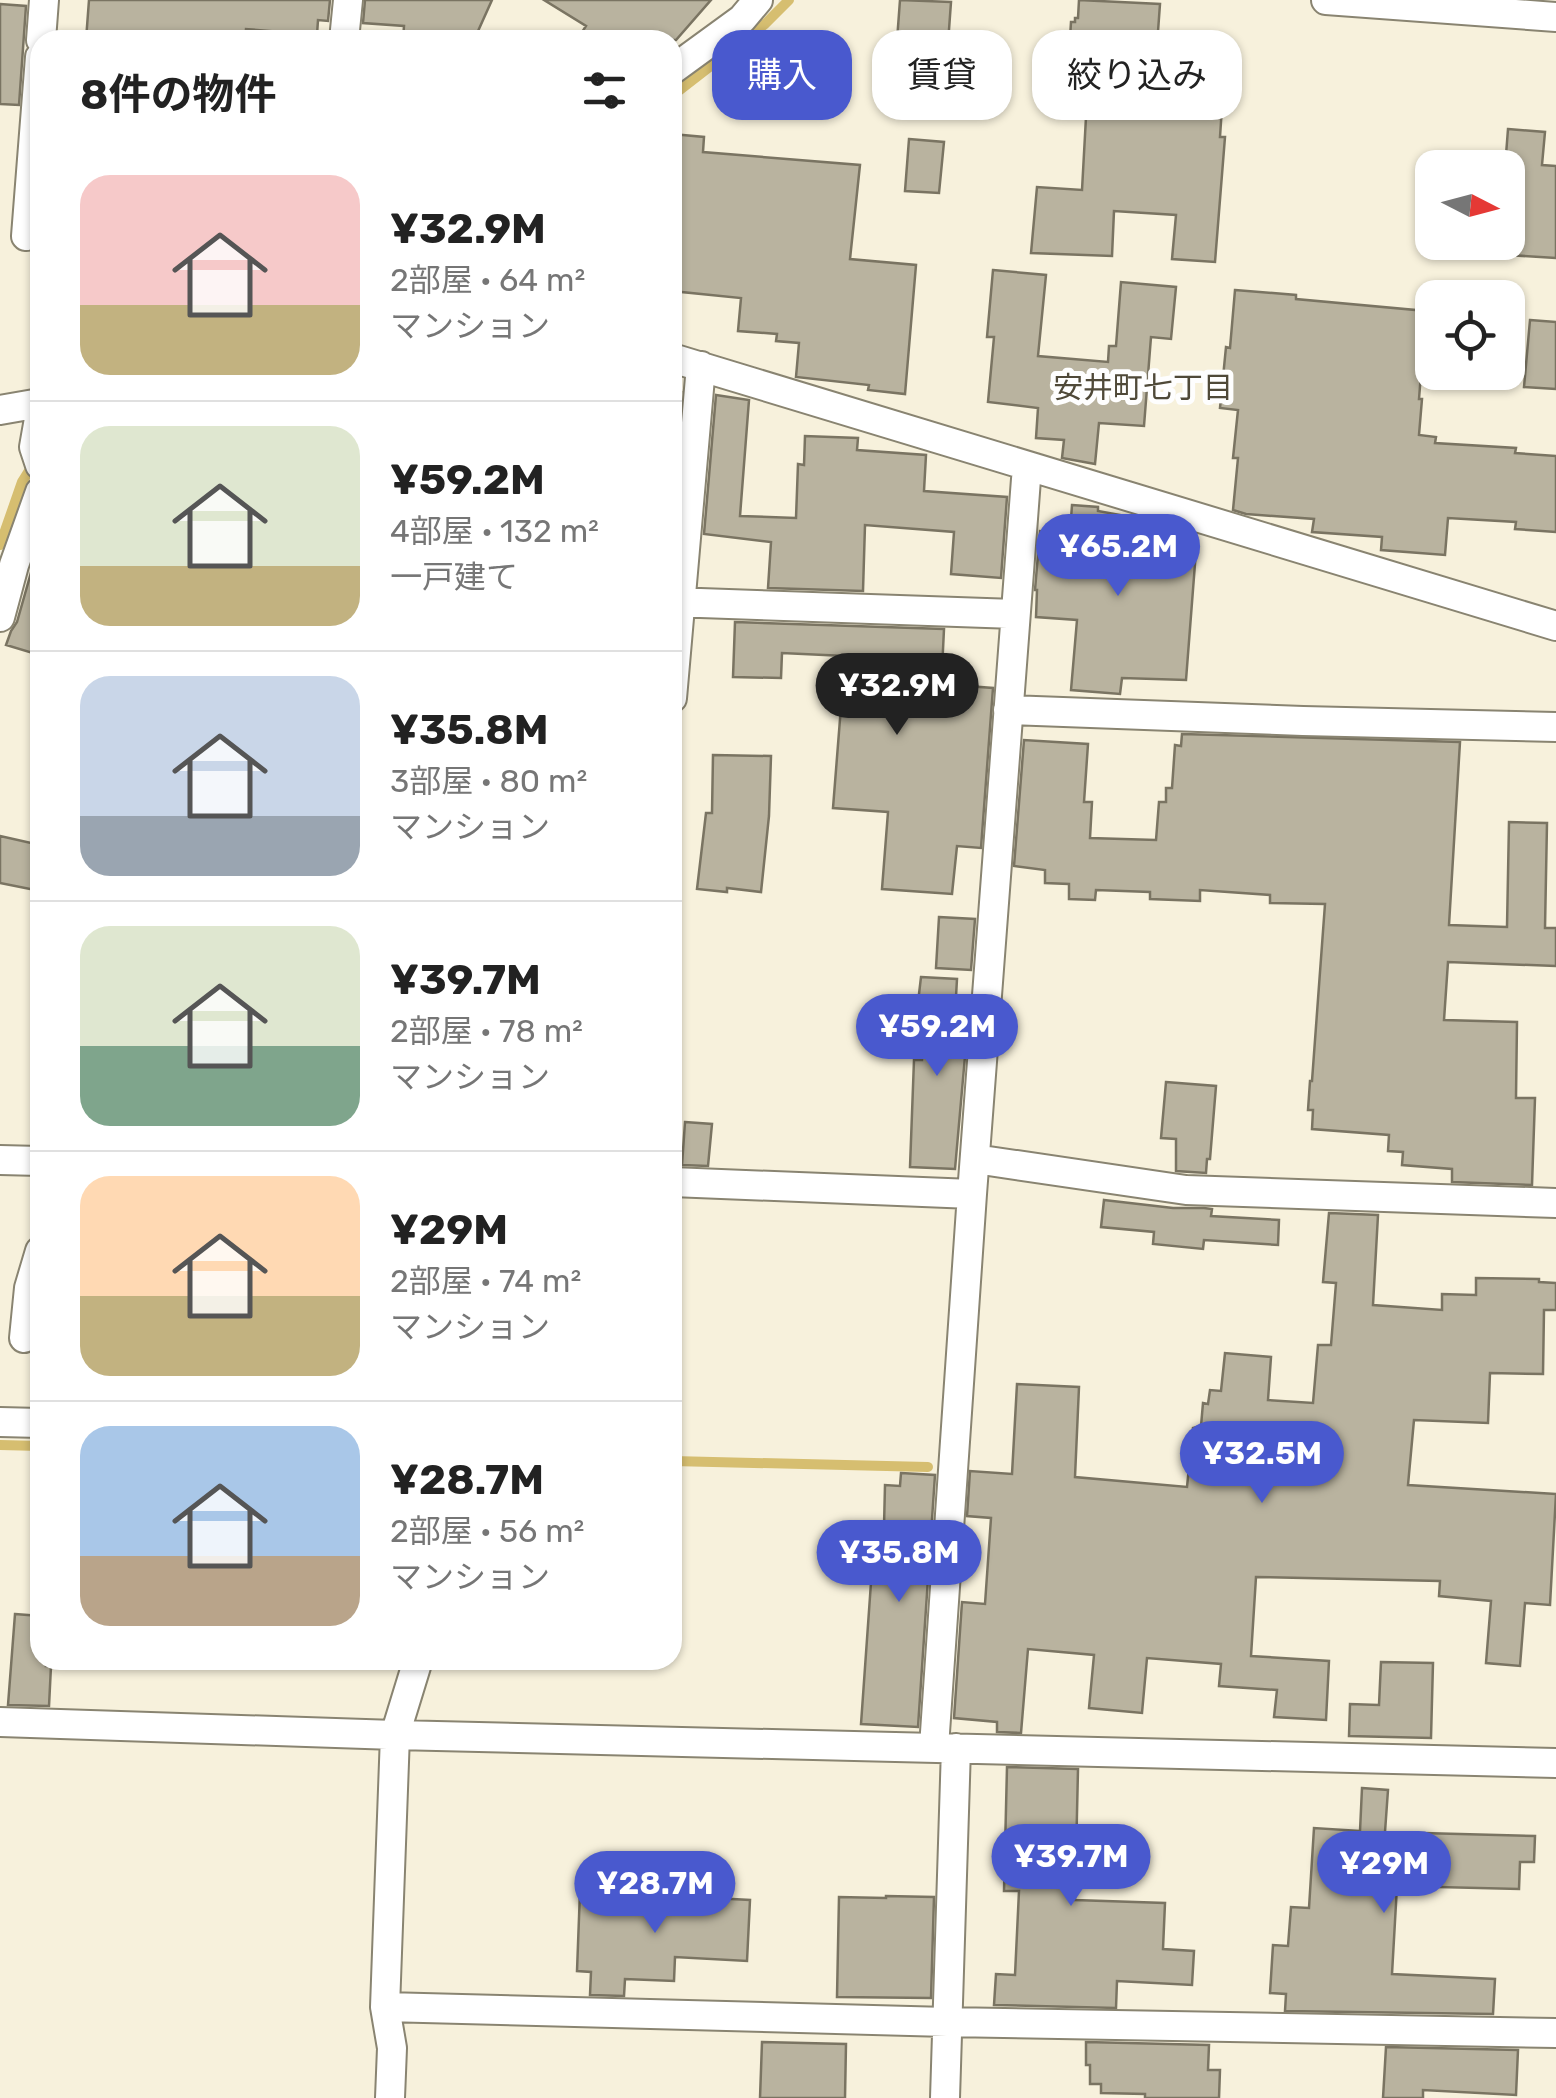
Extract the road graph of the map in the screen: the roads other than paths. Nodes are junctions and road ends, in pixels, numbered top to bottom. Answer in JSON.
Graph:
{"nodes":[{"id":1,"x":44,"y":0,"type":"edge"},
{"id":2,"x":348,"y":0,"type":"edge"},
{"id":3,"x":758,"y":0,"type":"edge"},
{"id":4,"x":1326,"y":0,"type":"edge"},
{"id":5,"x":1556,"y":18,"type":"edge"},
{"id":6,"x":42,"y":30,"type":"edge"},
{"id":7,"x":345,"y":30,"type":"edge"},
{"id":8,"x":682,"y":63,"type":"edge"},
{"id":9,"x":30,"y":156,"type":"edge"},
{"id":10,"x":22,"y":236,"type":"edge"},
{"id":11,"x":682,"y":361,"type":"edge"},
{"id":12,"x":701,"y":366,"type":"junction"},
{"id":13,"x":30,"y":405,"type":"edge"},
{"id":14,"x":0,"y":410,"type":"edge"},
{"id":15,"x":1031,"y":466,"type":"junction"},
{"id":16,"x":30,"y":520,"type":"edge"},
{"id":17,"x":682,"y":549,"type":"edge"},
{"id":18,"x":682,"y":602,"type":"edge"},
{"id":19,"x":1015,"y":614,"type":"junction"},
{"id":20,"x":0,"y":617,"type":"edge"},
{"id":21,"x":1556,"y":626,"type":"edge"},
{"id":22,"x":1008,"y":710,"type":"junction"},
{"id":23,"x":1556,"y":727,"type":"edge"},
{"id":24,"x":975,"y":1159,"type":"junction"},
{"id":25,"x":0,"y":1160,"type":"edge"},
{"id":26,"x":30,"y":1161,"type":"edge"},
{"id":27,"x":682,"y":1182,"type":"edge"},
{"id":28,"x":972,"y":1194,"type":"junction"},
{"id":29,"x":1556,"y":1203,"type":"edge"},
{"id":30,"x":30,"y":1285,"type":"edge"},
{"id":31,"x":24,"y":1338,"type":"dead end"},
{"id":32,"x":0,"y":1422,"type":"edge"},
{"id":33,"x":30,"y":1423,"type":"edge"},
{"id":34,"x":415,"y":1670,"type":"edge"},
{"id":35,"x":0,"y":1722,"type":"edge"},
{"id":36,"x":395,"y":1735,"type":"junction"},
{"id":37,"x":945,"y":1747,"type":"junction"},
{"id":38,"x":1556,"y":1763,"type":"edge"},
{"id":39,"x":385,"y":2007,"type":"junction"},
{"id":40,"x":946,"y":2022,"type":"junction"},
{"id":41,"x":1556,"y":2032,"type":"edge"},
{"id":42,"x":390,"y":2098,"type":"edge"},
{"id":43,"x":945,"y":2098,"type":"edge"}],
"edges":[{"from":1,"to":6,"type":"street"},
{"from":2,"to":7,"type":"street"},
{"from":3,"to":8,"type":"street"},
{"from":4,"to":5,"type":"street"},
{"from":9,"to":10,"type":"street"},
{"from":11,"to":12,"type":"street"},
{"from":12,"to":15,"type":"street"},
{"from":12,"to":17,"type":"street"},
{"from":13,"to":14,"type":"street"},
{"from":15,"to":19,"type":"street"},
{"from":15,"to":21,"type":"street"},
{"from":16,"to":20,"type":"street"},
{"from":18,"to":19,"type":"street"},
{"from":19,"to":22,"type":"street"},
{"from":22,"to":23,"type":"street"},
{"from":22,"to":24,"type":"street"},
{"from":24,"to":28,"type":"street"},
{"from":24,"to":29,"type":"street"},
{"from":25,"to":26,"type":"street"},
{"from":27,"to":28,"type":"street"},
{"from":28,"to":37,"type":"street"},
{"from":30,"to":31,"type":"street"},
{"from":32,"to":33,"type":"street"},
{"from":34,"to":36,"type":"street"},
{"from":35,"to":36,"type":"street"},
{"from":36,"to":37,"type":"street"},
{"from":36,"to":39,"type":"street"},
{"from":37,"to":38,"type":"street"},
{"from":37,"to":40,"type":"street"},
{"from":39,"to":40,"type":"street"},
{"from":39,"to":42,"type":"street"},
{"from":40,"to":41,"type":"street"},
{"from":40,"to":43,"type":"street"}]}
